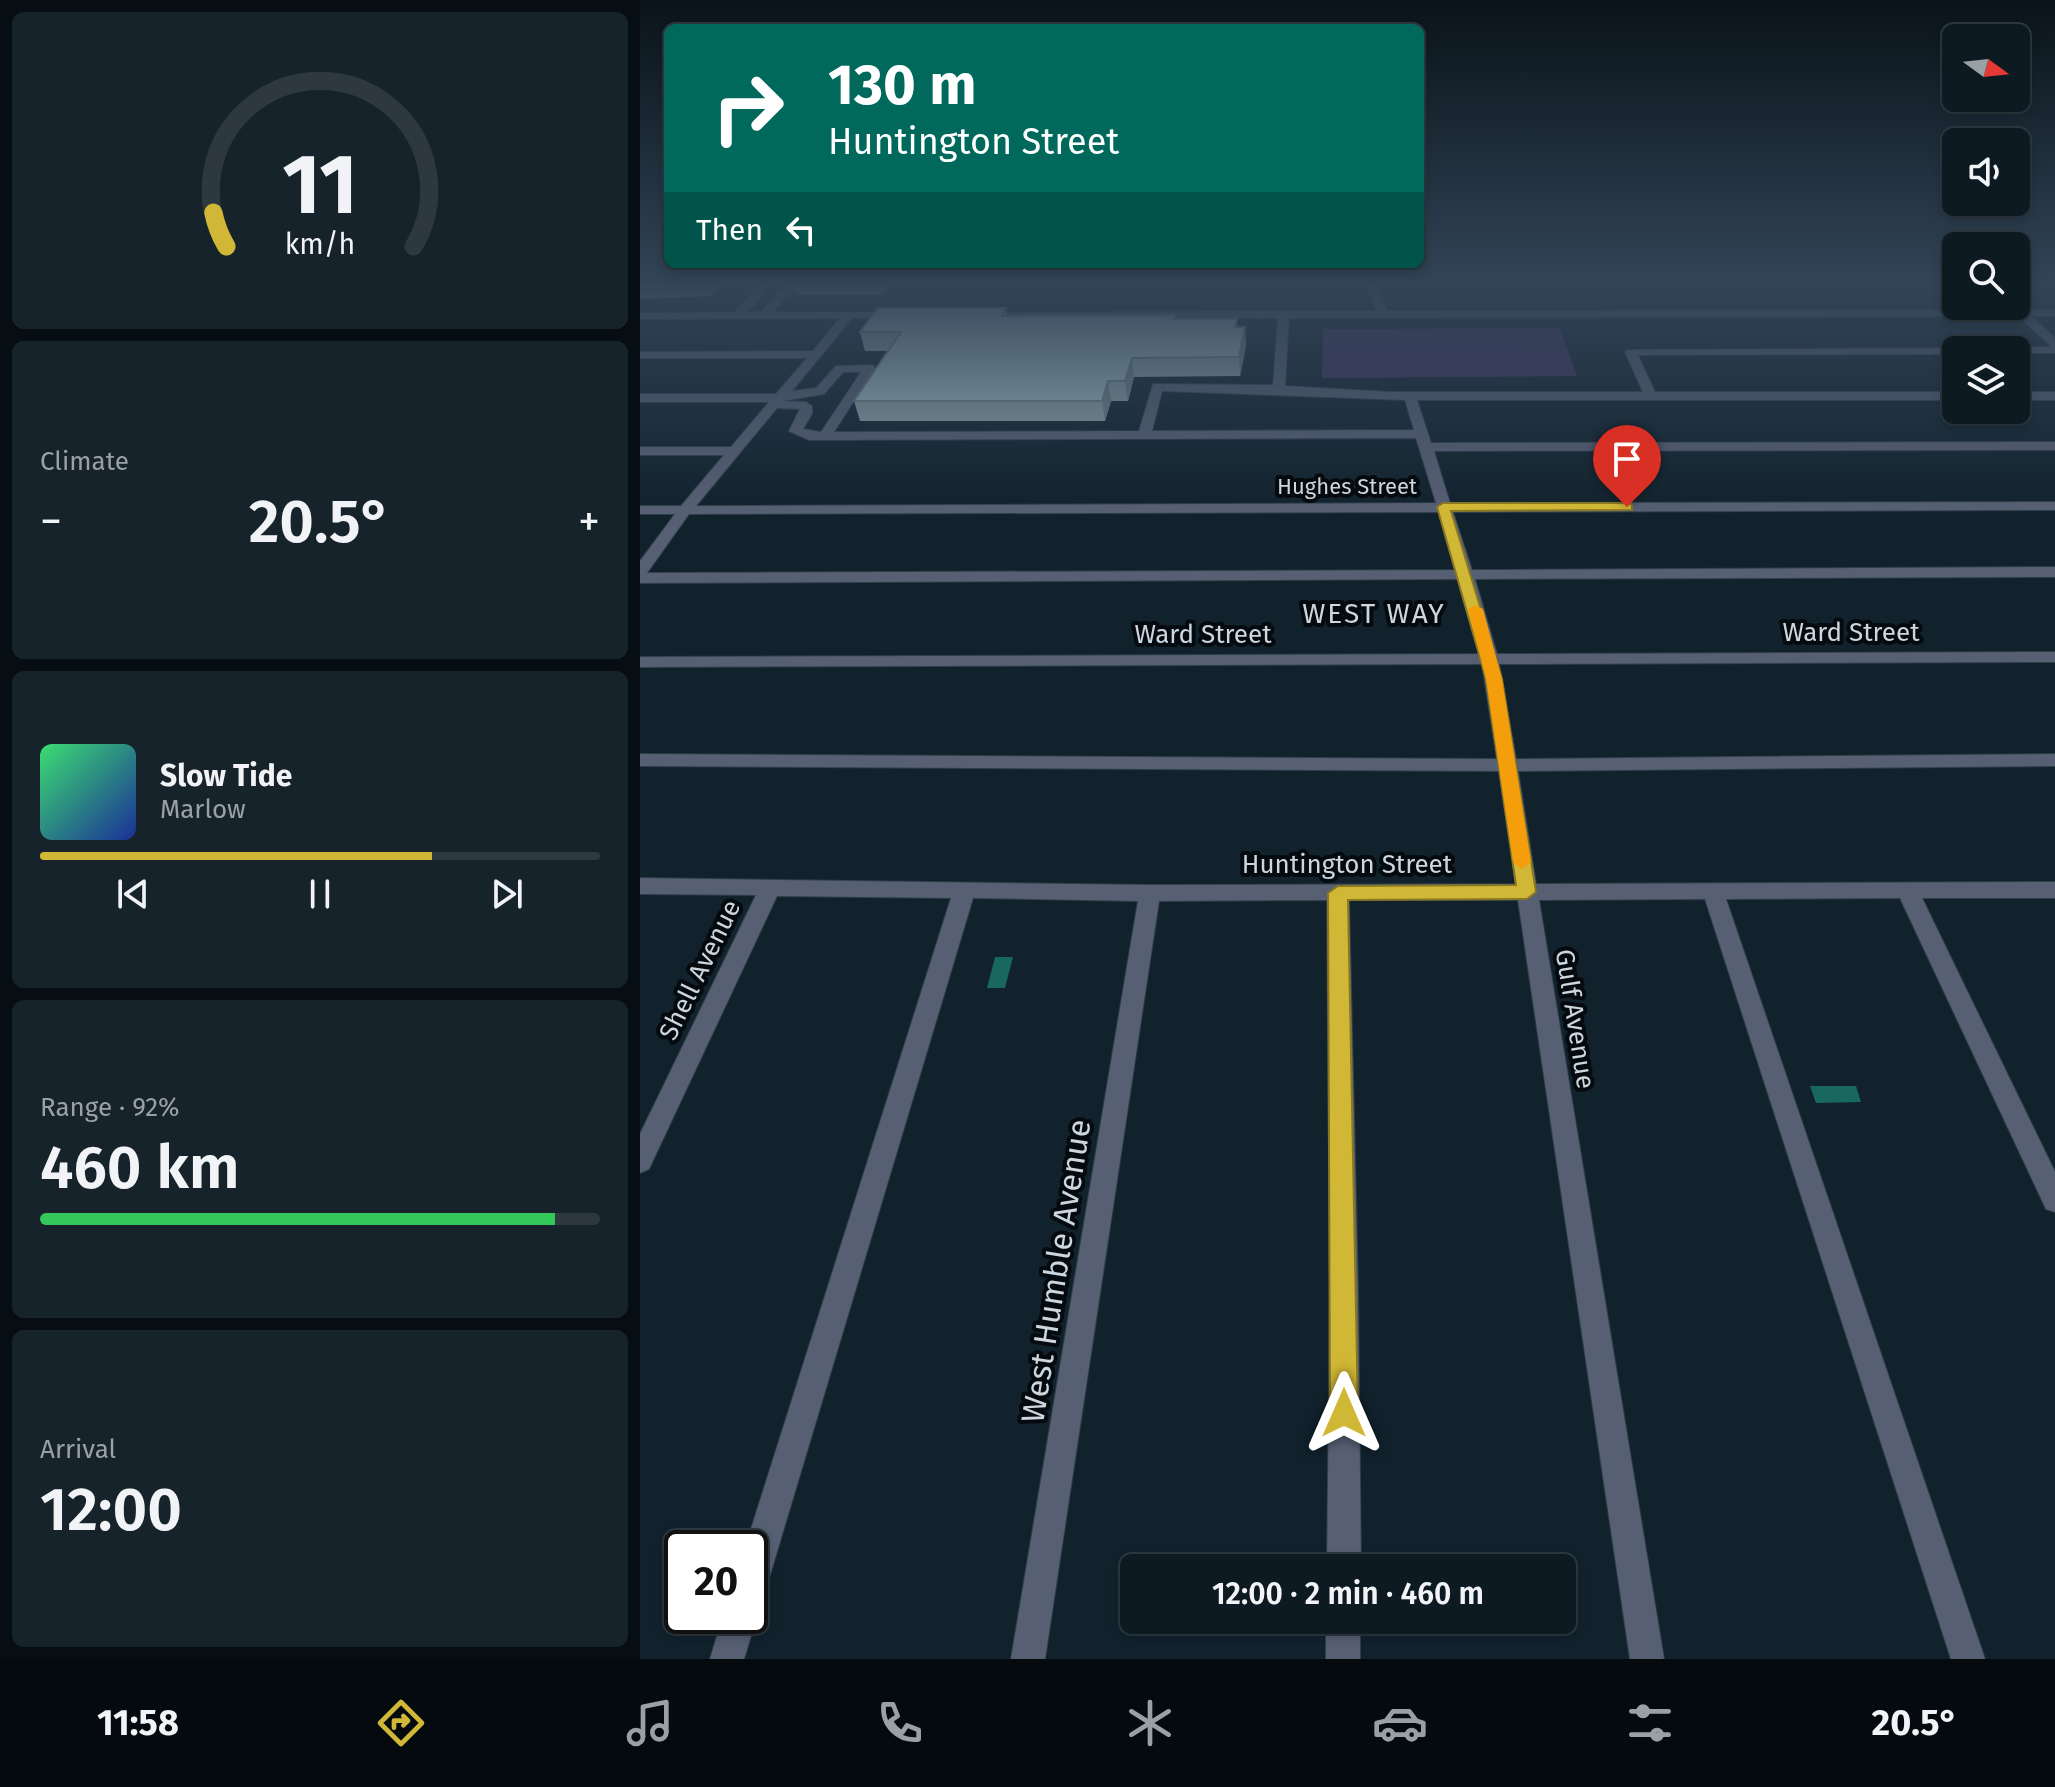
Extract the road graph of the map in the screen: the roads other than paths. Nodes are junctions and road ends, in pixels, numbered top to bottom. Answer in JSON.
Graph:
{"nodes":[{"id":1,"x":811,"y":359,"type":"edge"},
{"id":2,"x":1281,"y":359,"type":"edge"},
{"id":3,"x":1634,"y":359,"type":"edge"},
{"id":4,"x":1279,"y":389,"type":"junction"},
{"id":5,"x":1410,"y":396,"type":"junction"},
{"id":6,"x":1651,"y":396,"type":"junction"},
{"id":7,"x":1942,"y":396,"type":"edge"},
{"id":8,"x":2030,"y":396,"type":"edge"},
{"id":9,"x":2055,"y":396,"type":"edge"},
{"id":10,"x":640,"y":398,"type":"edge"},
{"id":11,"x":778,"y":399,"type":"junction"},
{"id":12,"x":826,"y":435,"type":"junction"},
{"id":13,"x":1144,"y":435,"type":"junction"},
{"id":14,"x":1424,"y":441,"type":"junction"},
{"id":15,"x":2055,"y":446,"type":"edge"},
{"id":16,"x":640,"y":451,"type":"edge"},
{"id":17,"x":735,"y":451,"type":"junction"},
{"id":18,"x":2055,"y":506,"type":"edge"},
{"id":19,"x":1443,"y":507,"type":"junction"},
{"id":20,"x":640,"y":510,"type":"edge"},
{"id":21,"x":685,"y":510,"type":"junction"},
{"id":22,"x":640,"y":572,"type":"edge"},
{"id":23,"x":2055,"y":572,"type":"edge"},
{"id":24,"x":1465,"y":575,"type":"junction"},
{"id":25,"x":640,"y":578,"type":"edge"},
{"id":26,"x":2055,"y":657,"type":"edge"},
{"id":27,"x":1489,"y":659,"type":"junction"},
{"id":28,"x":640,"y":662,"type":"edge"},
{"id":29,"x":640,"y":760,"type":"edge"},
{"id":30,"x":2055,"y":760,"type":"edge"},
{"id":31,"x":1507,"y":765,"type":"junction"},
{"id":32,"x":640,"y":886,"type":"edge"},
{"id":33,"x":770,"y":889,"type":"junction"},
{"id":34,"x":1907,"y":890,"type":"junction"},
{"id":35,"x":2055,"y":890,"type":"edge"},
{"id":36,"x":1713,"y":891,"type":"junction"},
{"id":37,"x":964,"y":892,"type":"junction"},
{"id":38,"x":1527,"y":892,"type":"junction"},
{"id":39,"x":1150,"y":893,"type":"junction"},
{"id":40,"x":1338,"y":893,"type":"junction"},
{"id":41,"x":640,"y":1161,"type":"edge"},
{"id":42,"x":2055,"y":1200,"type":"edge"},
{"id":43,"x":767,"y":1530,"type":"edge"},
{"id":44,"x":1344,"y":1554,"type":"edge"},
{"id":45,"x":735,"y":1634,"type":"edge"},
{"id":46,"x":1343,"y":1634,"type":"edge"},
{"id":47,"x":727,"y":1659,"type":"edge"},
{"id":48,"x":1028,"y":1659,"type":"edge"},
{"id":49,"x":1343,"y":1659,"type":"edge"},
{"id":50,"x":1647,"y":1659,"type":"edge"},
{"id":51,"x":1968,"y":1659,"type":"edge"}],
"edges":[{"from":1,"to":11,"type":"street"},
{"from":2,"to":4,"type":"street"},
{"from":3,"to":6,"type":"street"},
{"from":4,"to":5,"type":"street"},
{"from":4,"to":13,"type":"street"},
{"from":5,"to":6,"type":"street"},
{"from":5,"to":14,"type":"street","name":"Gulf Avenue"},
{"from":6,"to":7,"type":"street"},
{"from":8,"to":9,"type":"street"},
{"from":10,"to":11,"type":"street"},
{"from":11,"to":12,"type":"street"},
{"from":11,"to":12,"type":"street"},
{"from":11,"to":17,"type":"street"},
{"from":12,"to":13,"type":"street"},
{"from":13,"to":14,"type":"street"},
{"from":14,"to":15,"type":"street"},
{"from":14,"to":19,"type":"street","name":"Gulf Avenue"},
{"from":16,"to":17,"type":"street"},
{"from":17,"to":21,"type":"street"},
{"from":18,"to":19,"type":"street","name":"Hughes Street"},
{"from":19,"to":21,"type":"street","name":"Hughes Street"},
{"from":19,"to":24,"type":"street","name":"Gulf Avenue"},
{"from":20,"to":21,"type":"street","name":"Hughes Street"},
{"from":21,"to":22,"type":"street"},
{"from":23,"to":24,"type":"street"},
{"from":24,"to":25,"type":"street"},
{"from":24,"to":27,"type":"street","name":"Gulf Avenue"},
{"from":26,"to":27,"type":"street","name":"Ward Street"},
{"from":27,"to":28,"type":"street","name":"Ward Street"},
{"from":27,"to":31,"type":"street","name":"Gulf Avenue"},
{"from":29,"to":31,"type":"street"},
{"from":30,"to":31,"type":"street"},
{"from":31,"to":38,"type":"street","name":"Gulf Avenue"},
{"from":32,"to":33,"type":"street","name":"Huntington Street"},
{"from":33,"to":37,"type":"street","name":"Huntington Street"},
{"from":33,"to":41,"type":"street","name":"Shell Avenue"},
{"from":34,"to":35,"type":"street","name":"Huntington Street"},
{"from":34,"to":36,"type":"street","name":"Huntington Street"},
{"from":34,"to":42,"type":"street"},
{"from":36,"to":38,"type":"street","name":"Huntington Street"},
{"from":36,"to":51,"type":"street"},
{"from":37,"to":39,"type":"street","name":"Huntington Street"},
{"from":37,"to":43,"type":"street"},
{"from":38,"to":40,"type":"street","name":"Huntington Street"},
{"from":38,"to":50,"type":"street","name":"Gulf Avenue"},
{"from":39,"to":40,"type":"street","name":"Huntington Street"},
{"from":39,"to":48,"type":"street","name":"West Humble Avenue"},
{"from":40,"to":44,"type":"street"},
{"from":45,"to":47,"type":"street"},
{"from":46,"to":49,"type":"street"}]}
